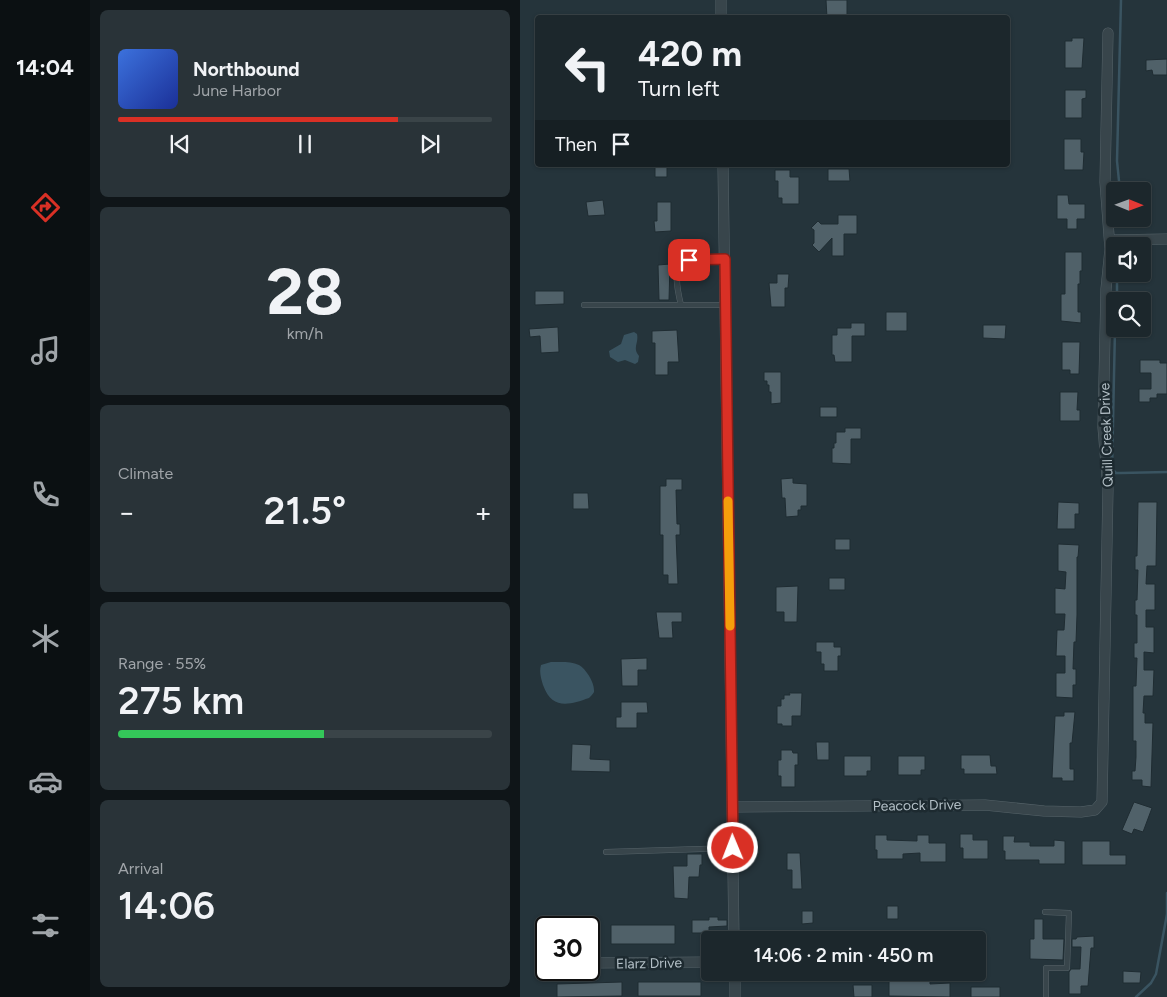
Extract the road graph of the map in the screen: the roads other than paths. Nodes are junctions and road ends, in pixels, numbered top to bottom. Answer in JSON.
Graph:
{"nodes":[{"id":1,"x":721,"y":0,"type":"edge"},
{"id":2,"x":721,"y":15,"type":"edge"},
{"id":3,"x":1108,"y":33,"type":"dead end"},
{"id":4,"x":723,"y":167,"type":"edge"},
{"id":5,"x":1110,"y":237,"type":"edge"},
{"id":6,"x":1151,"y":239,"type":"edge"},
{"id":7,"x":1167,"y":239,"type":"edge"},
{"id":8,"x":725,"y":259,"type":"junction"},
{"id":9,"x":1107,"y":282,"type":"edge"},
{"id":10,"x":584,"y":305,"type":"dead end"},
{"id":11,"x":680,"y":305,"type":"junction"},
{"id":12,"x":726,"y":305,"type":"junction"},
{"id":13,"x":1099,"y":806,"type":"joint"},
{"id":14,"x":732,"y":807,"type":"junction"},
{"id":15,"x":733,"y":848,"type":"junction"},
{"id":16,"x":606,"y":852,"type":"dead end"},
{"id":17,"x":1045,"y":912,"type":"dead end"},
{"id":18,"x":734,"y":931,"type":"edge"},
{"id":19,"x":701,"y":962,"type":"edge"},
{"id":20,"x":600,"y":963,"type":"edge"},
{"id":21,"x":735,"y":981,"type":"edge"},
{"id":22,"x":735,"y":997,"type":"edge"},
{"id":23,"x":1046,"y":997,"type":"edge"}],
"edges":[{"from":1,"to":2,"type":"street"},
{"from":3,"to":5,"type":"street","name":"Quill Creek Drive"},
{"from":4,"to":8,"type":"street"},
{"from":6,"to":7,"type":"street"},
{"from":8,"to":11,"type":"lane"},
{"from":8,"to":12,"type":"street"},
{"from":9,"to":13,"type":"street","name":"Quill Creek Drive"},
{"from":10,"to":11,"type":"lane"},
{"from":11,"to":12,"type":"lane"},
{"from":12,"to":14,"type":"street"},
{"from":13,"to":14,"type":"street","name":"Peacock Drive"},
{"from":14,"to":15,"type":"street"},
{"from":15,"to":16,"type":"lane"},
{"from":15,"to":18,"type":"street"},
{"from":17,"to":23,"type":"lane"},
{"from":19,"to":20,"type":"street","name":"Elarz Drive"},
{"from":21,"to":22,"type":"street"}]}
